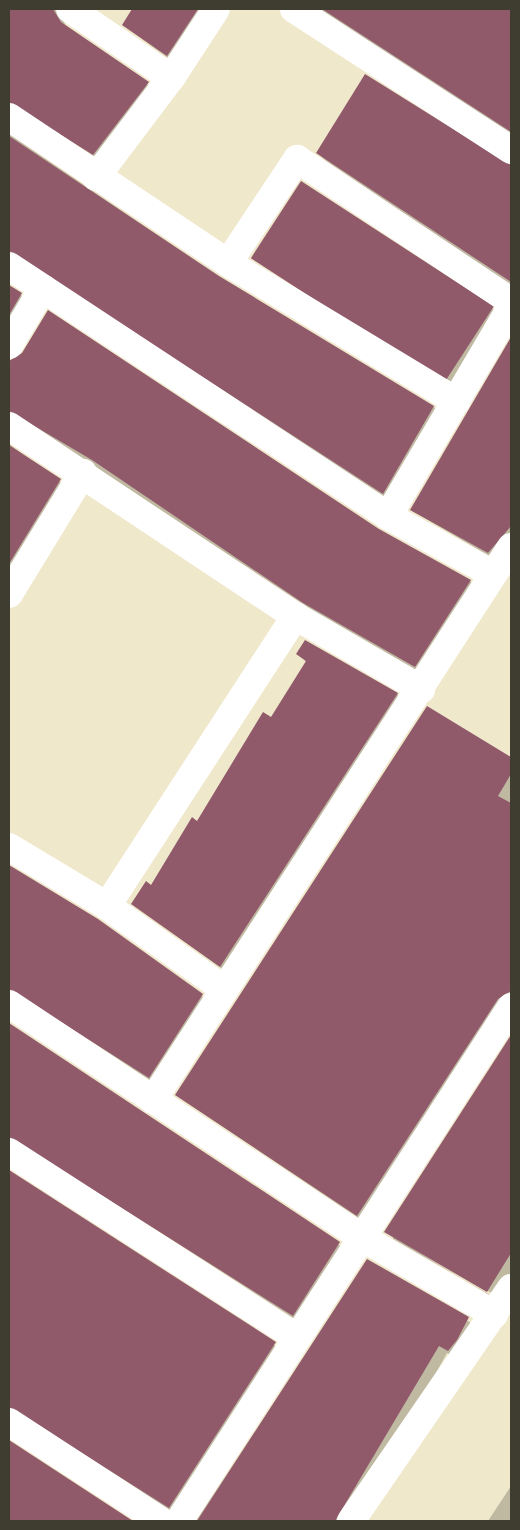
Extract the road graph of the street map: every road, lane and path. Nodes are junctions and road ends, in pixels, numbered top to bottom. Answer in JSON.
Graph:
{"nodes":[{"id":1,"x":70,"y":9,"type":"edge"},
{"id":2,"x":216,"y":9,"type":"edge"},
{"id":3,"x":294,"y":9,"type":"edge"},
{"id":4,"x":171,"y":78,"type":"junction"},
{"id":5,"x":9,"y":117,"type":"edge"},
{"id":6,"x":511,"y":150,"type":"edge"},
{"id":7,"x":96,"y":176,"type":"junction"},
{"id":8,"x":228,"y":263,"type":"junction"},
{"id":9,"x":9,"y":266,"type":"edge"},
{"id":10,"x":43,"y":288,"type":"junction"},
{"id":11,"x":511,"y":301,"type":"edge"},
{"id":12,"x":511,"y":307,"type":"edge"},
{"id":13,"x":9,"y":345,"type":"edge"},
{"id":14,"x":456,"y":401,"type":"junction"},
{"id":15,"x":9,"y":426,"type":"edge"},
{"id":16,"x":83,"y":473,"type":"junction"},
{"id":17,"x":388,"y":516,"type":"junction"},
{"id":18,"x":511,"y":547,"type":"edge"},
{"id":19,"x":493,"y":574,"type":"junction"},
{"id":20,"x":9,"y":594,"type":"edge"},
{"id":21,"x":295,"y":616,"type":"junction"},
{"id":22,"x":421,"y":689,"type":"junction"},
{"id":23,"x":9,"y":847,"type":"edge"},
{"id":24,"x":107,"y":906,"type":"junction"},
{"id":25,"x":224,"y":989,"type":"junction"},
{"id":26,"x":9,"y":1004,"type":"edge"},
{"id":27,"x":511,"y":1007,"type":"edge"},
{"id":28,"x":153,"y":1100,"type":"junction"},
{"id":29,"x":9,"y":1152,"type":"edge"},
{"id":30,"x":361,"y":1237,"type":"junction"},
{"id":31,"x":511,"y":1288,"type":"edge"},
{"id":32,"x":494,"y":1314,"type":"junction"},
{"id":33,"x":295,"y":1336,"type":"junction"},
{"id":34,"x":9,"y":1422,"type":"edge"},
{"id":35,"x":161,"y":1521,"type":"edge"},
{"id":36,"x":179,"y":1521,"type":"edge"},
{"id":37,"x":351,"y":1521,"type":"edge"}],
"edges":[{"from":1,"to":4,"type":"street"},
{"from":2,"to":4,"type":"street"},
{"from":3,"to":6,"type":"street"},
{"from":4,"to":7,"type":"street"},
{"from":5,"to":7,"type":"street"},
{"from":7,"to":8,"type":"street"},
{"from":8,"to":11,"type":"street"},
{"from":8,"to":14,"type":"street"},
{"from":9,"to":10,"type":"street"},
{"from":10,"to":13,"type":"street"},
{"from":10,"to":17,"type":"street"},
{"from":12,"to":14,"type":"street"},
{"from":14,"to":17,"type":"street"},
{"from":15,"to":16,"type":"street"},
{"from":16,"to":20,"type":"street"},
{"from":16,"to":21,"type":"street"},
{"from":17,"to":19,"type":"street"},
{"from":18,"to":19,"type":"street"},
{"from":19,"to":22,"type":"street"},
{"from":21,"to":22,"type":"street"},
{"from":21,"to":24,"type":"street"},
{"from":22,"to":25,"type":"street"},
{"from":23,"to":24,"type":"street"},
{"from":24,"to":25,"type":"street"},
{"from":25,"to":28,"type":"street"},
{"from":26,"to":28,"type":"street"},
{"from":27,"to":30,"type":"street"},
{"from":28,"to":30,"type":"street"},
{"from":29,"to":33,"type":"street"},
{"from":30,"to":32,"type":"street"},
{"from":30,"to":33,"type":"street"},
{"from":31,"to":32,"type":"street"},
{"from":32,"to":37,"type":"street"},
{"from":33,"to":36,"type":"street"},
{"from":34,"to":35,"type":"street"}]}
